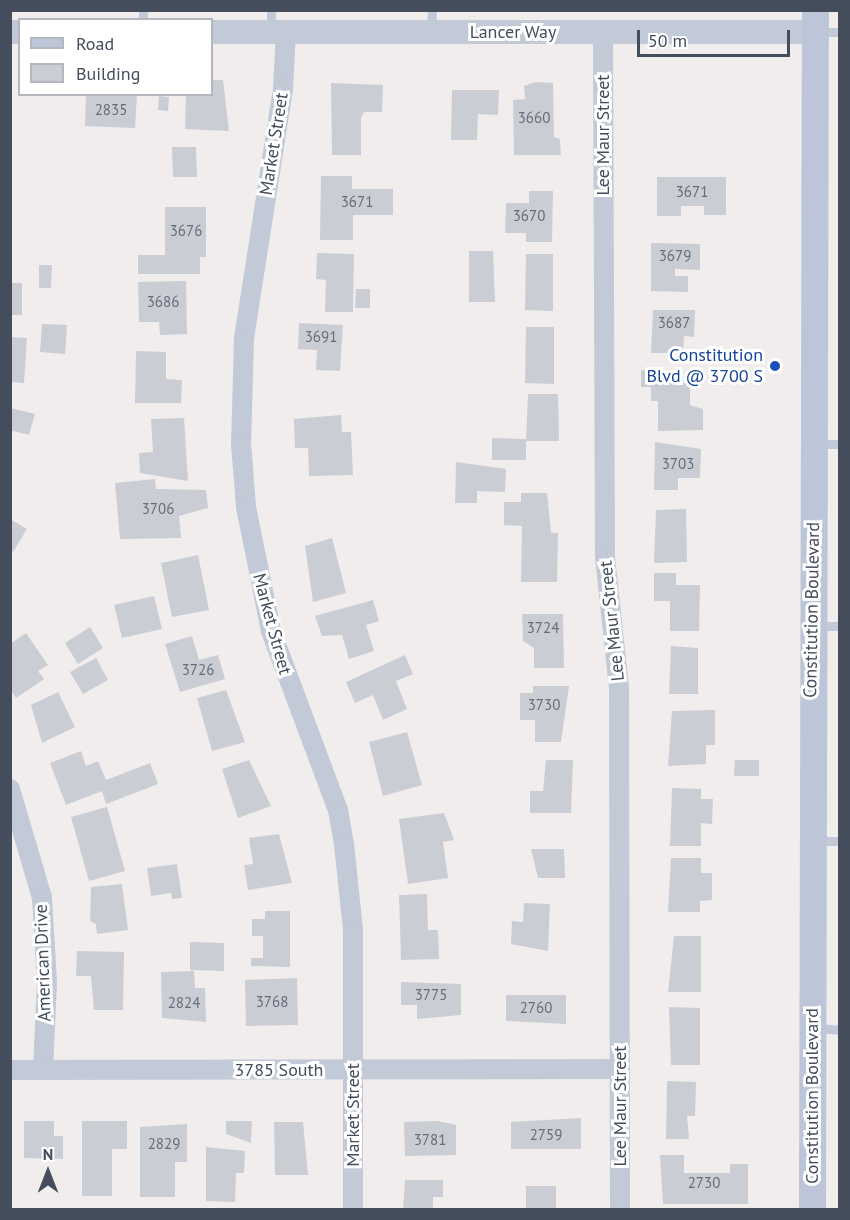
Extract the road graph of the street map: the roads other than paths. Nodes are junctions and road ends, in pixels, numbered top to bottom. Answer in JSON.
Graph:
{"nodes":[{"id":1,"x":432,"y":21,"type":"edge"},
{"id":2,"x":276,"y":25,"type":"edge"},
{"id":3,"x":823,"y":25,"type":"edge"},
{"id":4,"x":213,"y":32,"type":"edge"},
{"id":5,"x":603,"y":32,"type":"junction"},
{"id":6,"x":828,"y":444,"type":"edge"},
{"id":7,"x":810,"y":626,"type":"junction"},
{"id":8,"x":840,"y":626,"type":"edge"},
{"id":9,"x":10,"y":789,"type":"edge"},
{"id":10,"x":810,"y":841,"type":"junction"},
{"id":11,"x":840,"y":841,"type":"edge"},
{"id":12,"x":812,"y":1028,"type":"junction"},
{"id":13,"x":840,"y":1030,"type":"edge"},
{"id":14,"x":620,"y":1069,"type":"junction"},
{"id":15,"x":10,"y":1070,"type":"edge"},
{"id":16,"x":43,"y":1070,"type":"junction"},
{"id":17,"x":353,"y":1070,"type":"junction"},
{"id":18,"x":353,"y":1209,"type":"edge"},
{"id":19,"x":620,"y":1209,"type":"edge"},
{"id":20,"x":812,"y":1209,"type":"edge"}],
"edges":[{"from":1,"to":2,"type":"street","name":"Lancer Way"},
{"from":1,"to":5,"type":"street","name":"Lancer Way"},
{"from":2,"to":4,"type":"street","name":"Lancer Way"},
{"from":2,"to":17,"type":"street","name":"Market Street"},
{"from":3,"to":5,"type":"street","name":"Lancer Way"},
{"from":3,"to":6,"type":"main road","name":"Constitution Boulevard"},
{"from":5,"to":14,"type":"street","name":"Lee Maur Street"},
{"from":6,"to":7,"type":"main road","name":"Constitution Boulevard"},
{"from":7,"to":8,"type":"lane"},
{"from":7,"to":10,"type":"main road","name":"Constitution Boulevard"},
{"from":9,"to":16,"type":"street","name":"American Drive"},
{"from":10,"to":11,"type":"lane"},
{"from":10,"to":12,"type":"main road","name":"Constitution Boulevard"},
{"from":12,"to":13,"type":"lane"},
{"from":12,"to":20,"type":"main road","name":"Constitution Boulevard"},
{"from":14,"to":17,"type":"street","name":"3785 South"},
{"from":14,"to":19,"type":"street","name":"Lee Maur Street"},
{"from":15,"to":16,"type":"street","name":"3785 South"},
{"from":16,"to":17,"type":"street","name":"3785 South"},
{"from":17,"to":18,"type":"street","name":"Market Street"}]}
